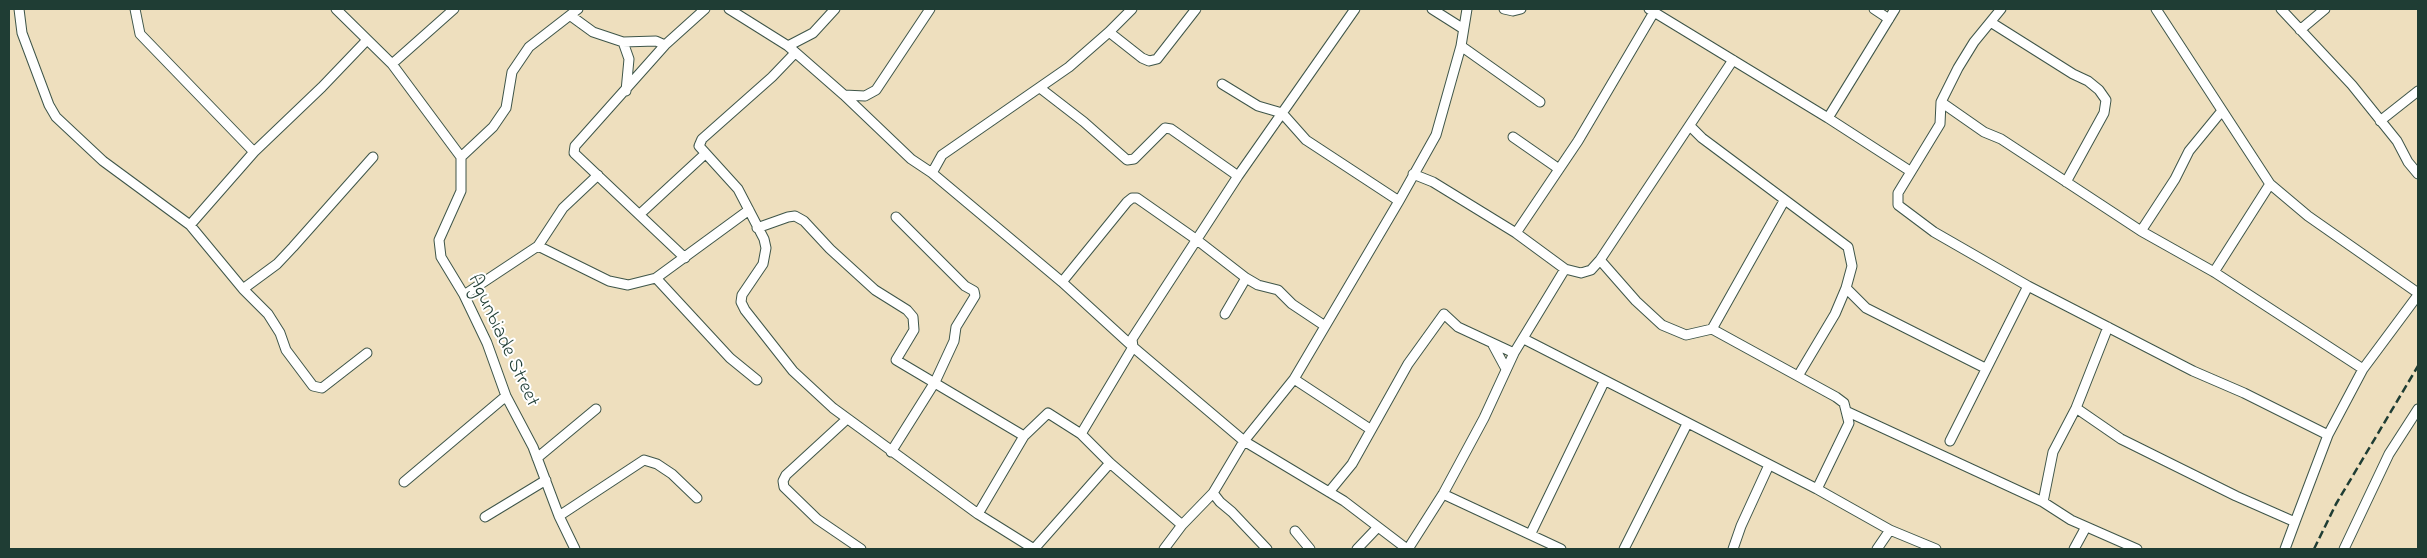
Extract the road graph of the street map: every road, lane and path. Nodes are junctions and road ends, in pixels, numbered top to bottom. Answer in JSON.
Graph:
{"nodes":[{"id":1,"x":19,"y":9,"type":"edge"},
{"id":2,"x":135,"y":9,"type":"edge"},
{"id":3,"x":336,"y":9,"type":"edge"},
{"id":4,"x":454,"y":9,"type":"edge"},
{"id":5,"x":578,"y":9,"type":"edge"},
{"id":6,"x":706,"y":9,"type":"edge"},
{"id":7,"x":729,"y":9,"type":"edge"},
{"id":8,"x":835,"y":9,"type":"edge"},
{"id":9,"x":930,"y":9,"type":"edge"},
{"id":10,"x":1132,"y":9,"type":"edge"},
{"id":11,"x":1196,"y":9,"type":"edge"},
{"id":12,"x":1355,"y":9,"type":"edge"},
{"id":13,"x":1432,"y":9,"type":"edge"},
{"id":14,"x":1467,"y":9,"type":"edge"},
{"id":15,"x":1504,"y":9,"type":"edge"},
{"id":16,"x":1521,"y":9,"type":"edge"},
{"id":17,"x":1874,"y":9,"type":"edge"},
{"id":18,"x":1896,"y":9,"type":"edge"},
{"id":19,"x":2001,"y":9,"type":"edge"},
{"id":20,"x":2156,"y":9,"type":"edge"},
{"id":21,"x":2281,"y":9,"type":"edge"},
{"id":22,"x":2325,"y":9,"type":"edge"},
{"id":23,"x":1652,"y":10,"type":"edge"},
{"id":24,"x":572,"y":16,"type":"junction"},
{"id":25,"x":1890,"y":19,"type":"junction"},
{"id":26,"x":1992,"y":23,"type":"junction"},
{"id":27,"x":1462,"y":28,"type":"junction"},
{"id":28,"x":2300,"y":30,"type":"junction"},
{"id":29,"x":1109,"y":32,"type":"junction"},
{"id":30,"x":366,"y":40,"type":"junction"},
{"id":31,"x":624,"y":42,"type":"junction"},
{"id":32,"x":665,"y":45,"type":"junction"},
{"id":33,"x":788,"y":46,"type":"junction"},
{"id":34,"x":1461,"y":46,"type":"junction"},
{"id":35,"x":796,"y":53,"type":"junction"},
{"id":36,"x":1733,"y":60,"type":"junction"},
{"id":37,"x":392,"y":64,"type":"junction"},
{"id":38,"x":1222,"y":84,"type":"dead end"},
{"id":39,"x":1040,"y":88,"type":"junction"},
{"id":40,"x":626,"y":91,"type":"junction"},
{"id":41,"x":2418,"y":91,"type":"edge"},
{"id":42,"x":844,"y":95,"type":"junction"},
{"id":43,"x":1540,"y":102,"type":"dead end"},
{"id":44,"x":1941,"y":102,"type":"junction"},
{"id":45,"x":2221,"y":112,"type":"junction"},
{"id":46,"x":1282,"y":113,"type":"junction"},
{"id":47,"x":1828,"y":118,"type":"junction"},
{"id":48,"x":2380,"y":121,"type":"junction"},
{"id":49,"x":1690,"y":126,"type":"junction"},
{"id":50,"x":1513,"y":137,"type":"dead end"},
{"id":51,"x":254,"y":152,"type":"junction"},
{"id":52,"x":704,"y":154,"type":"junction"},
{"id":53,"x":373,"y":157,"type":"dead end"},
{"id":54,"x":461,"y":157,"type":"junction"},
{"id":55,"x":1560,"y":168,"type":"junction"},
{"id":56,"x":1910,"y":171,"type":"junction"},
{"id":57,"x":932,"y":173,"type":"junction"},
{"id":58,"x":1413,"y":174,"type":"junction"},
{"id":59,"x":2418,"y":174,"type":"edge"},
{"id":60,"x":598,"y":175,"type":"junction"},
{"id":61,"x":1238,"y":176,"type":"junction"},
{"id":62,"x":2066,"y":182,"type":"junction"},
{"id":63,"x":2270,"y":184,"type":"junction"},
{"id":64,"x":1400,"y":201,"type":"junction"},
{"id":65,"x":1784,"y":201,"type":"junction"},
{"id":66,"x":749,"y":210,"type":"junction"},
{"id":67,"x":640,"y":214,"type":"junction"},
{"id":68,"x":896,"y":217,"type":"dead end"},
{"id":69,"x":190,"y":225,"type":"junction"},
{"id":70,"x":757,"y":228,"type":"junction"},
{"id":71,"x":2141,"y":231,"type":"junction"},
{"id":72,"x":1516,"y":233,"type":"junction"},
{"id":73,"x":1197,"y":240,"type":"junction"},
{"id":74,"x":538,"y":246,"type":"junction"},
{"id":75,"x":685,"y":258,"type":"junction"},
{"id":76,"x":1600,"y":260,"type":"junction"},
{"id":77,"x":1565,"y":269,"type":"junction"},
{"id":78,"x":2214,"y":272,"type":"junction"},
{"id":79,"x":656,"y":278,"type":"junction"},
{"id":80,"x":1246,"y":278,"type":"junction"},
{"id":81,"x":1062,"y":282,"type":"junction"},
{"id":82,"x":2028,"y":286,"type":"junction"},
{"id":83,"x":243,"y":288,"type":"junction"},
{"id":84,"x":1846,"y":288,"type":"junction"},
{"id":85,"x":2418,"y":294,"type":"edge"},
{"id":86,"x":464,"y":295,"type":"junction"},
{"id":87,"x":1225,"y":314,"type":"dead end"},
{"id":88,"x":1325,"y":326,"type":"junction"},
{"id":89,"x":2108,"y":327,"type":"junction"},
{"id":90,"x":1712,"y":329,"type":"junction"},
{"id":91,"x":1524,"y":339,"type":"junction"},
{"id":92,"x":1492,"y":343,"type":"junction"},
{"id":93,"x":1133,"y":347,"type":"junction"},
{"id":94,"x":367,"y":353,"type":"dead end"},
{"id":95,"x":1514,"y":353,"type":"junction"},
{"id":96,"x":1985,"y":368,"type":"junction"},
{"id":97,"x":1506,"y":369,"type":"junction"},
{"id":98,"x":2363,"y":369,"type":"junction"},
{"id":99,"x":1798,"y":376,"type":"junction"},
{"id":100,"x":1294,"y":379,"type":"junction"},
{"id":101,"x":757,"y":380,"type":"dead end"},
{"id":102,"x":935,"y":382,"type":"junction"},
{"id":103,"x":1604,"y":382,"type":"junction"},
{"id":104,"x":506,"y":396,"type":"junction"},
{"id":105,"x":2076,"y":408,"type":"junction"},
{"id":106,"x":596,"y":409,"type":"dead end"},
{"id":107,"x":2418,"y":409,"type":"edge"},
{"id":108,"x":1848,"y":412,"type":"junction"},
{"id":109,"x":847,"y":419,"type":"junction"},
{"id":110,"x":1687,"y":424,"type":"junction"},
{"id":111,"x":1370,"y":429,"type":"junction"},
{"id":112,"x":1081,"y":434,"type":"junction"},
{"id":113,"x":2328,"y":435,"type":"junction"},
{"id":114,"x":1024,"y":436,"type":"junction"},
{"id":115,"x":1244,"y":441,"type":"junction"},
{"id":116,"x":1950,"y":441,"type":"dead end"},
{"id":117,"x":891,"y":452,"type":"junction"},
{"id":118,"x":537,"y":458,"type":"junction"},
{"id":119,"x":1110,"y":463,"type":"junction"},
{"id":120,"x":1769,"y":465,"type":"junction"},
{"id":121,"x":546,"y":480,"type":"junction"},
{"id":122,"x":404,"y":482,"type":"dead end"},
{"id":123,"x":1817,"y":489,"type":"junction"},
{"id":124,"x":1329,"y":492,"type":"junction"},
{"id":125,"x":1213,"y":493,"type":"junction"},
{"id":126,"x":1443,"y":494,"type":"junction"},
{"id":127,"x":698,"y":498,"type":"dead end"},
{"id":128,"x":2043,"y":502,"type":"junction"},
{"id":129,"x":978,"y":514,"type":"junction"},
{"id":130,"x":559,"y":516,"type":"junction"},
{"id":131,"x":485,"y":517,"type":"dead end"},
{"id":132,"x":2295,"y":522,"type":"junction"},
{"id":133,"x":1182,"y":525,"type":"junction"},
{"id":134,"x":1378,"y":527,"type":"junction"},
{"id":135,"x":2086,"y":528,"type":"junction"},
{"id":136,"x":1890,"y":530,"type":"junction"},
{"id":137,"x":1295,"y":531,"type":"dead end"},
{"id":138,"x":1530,"y":533,"type":"junction"},
{"id":139,"x":1736,"y":548,"type":"edge"},
{"id":140,"x":575,"y":549,"type":"edge"},
{"id":141,"x":861,"y":549,"type":"edge"},
{"id":142,"x":1164,"y":549,"type":"edge"},
{"id":143,"x":1267,"y":549,"type":"edge"},
{"id":144,"x":1310,"y":549,"type":"edge"},
{"id":145,"x":1357,"y":549,"type":"edge"},
{"id":146,"x":1408,"y":549,"type":"edge"},
{"id":147,"x":1561,"y":549,"type":"edge"},
{"id":148,"x":1624,"y":549,"type":"edge"},
{"id":149,"x":1877,"y":549,"type":"edge"},
{"id":150,"x":1936,"y":549,"type":"edge"},
{"id":151,"x":2074,"y":549,"type":"edge"},
{"id":152,"x":2137,"y":549,"type":"edge"},
{"id":153,"x":2285,"y":549,"type":"edge"},
{"id":154,"x":2344,"y":549,"type":"edge"}],
"edges":[{"from":1,"to":69,"type":"street"},
{"from":2,"to":51,"type":"street"},
{"from":3,"to":30,"type":"street"},
{"from":4,"to":37,"type":"street"},
{"from":5,"to":24,"type":"street"},
{"from":6,"to":32,"type":"street"},
{"from":7,"to":33,"type":"street"},
{"from":8,"to":33,"type":"street"},
{"from":9,"to":42,"type":"street"},
{"from":10,"to":29,"type":"street"},
{"from":11,"to":29,"type":"street"},
{"from":12,"to":46,"type":"street"},
{"from":13,"to":27,"type":"street"},
{"from":14,"to":27,"type":"street"},
{"from":15,"to":16,"type":"street"},
{"from":17,"to":25,"type":"street"},
{"from":18,"to":25,"type":"street"},
{"from":19,"to":26,"type":"street"},
{"from":20,"to":45,"type":"street"},
{"from":21,"to":28,"type":"street"},
{"from":22,"to":28,"type":"street"},
{"from":23,"to":36,"type":"street"},
{"from":23,"to":55,"type":"street"},
{"from":24,"to":31,"type":"street"},
{"from":24,"to":54,"type":"street"},
{"from":25,"to":47,"type":"street"},
{"from":26,"to":44,"type":"street"},
{"from":26,"to":62,"type":"street"},
{"from":27,"to":34,"type":"street"},
{"from":28,"to":48,"type":"street"},
{"from":29,"to":39,"type":"street"},
{"from":30,"to":37,"type":"street"},
{"from":30,"to":51,"type":"street"},
{"from":31,"to":32,"type":"street"},
{"from":31,"to":40,"type":"street"},
{"from":32,"to":40,"type":"street"},
{"from":33,"to":35,"type":"street"},
{"from":34,"to":43,"type":"street"},
{"from":34,"to":58,"type":"street"},
{"from":35,"to":42,"type":"street"},
{"from":35,"to":52,"type":"street"},
{"from":36,"to":47,"type":"street"},
{"from":36,"to":49,"type":"street"},
{"from":37,"to":54,"type":"street"},
{"from":38,"to":46,"type":"street"},
{"from":39,"to":57,"type":"street"},
{"from":39,"to":61,"type":"street"},
{"from":40,"to":60,"type":"street"},
{"from":41,"to":48,"type":"street"},
{"from":42,"to":57,"type":"street"},
{"from":44,"to":56,"type":"street"},
{"from":44,"to":62,"type":"street"},
{"from":45,"to":63,"type":"street"},
{"from":45,"to":71,"type":"street"},
{"from":46,"to":61,"type":"street"},
{"from":46,"to":64,"type":"street"},
{"from":47,"to":56,"type":"street"},
{"from":48,"to":59,"type":"street"},
{"from":49,"to":65,"type":"street"},
{"from":49,"to":76,"type":"street"},
{"from":50,"to":55,"type":"street"},
{"from":51,"to":69,"type":"street"},
{"from":52,"to":66,"type":"street"},
{"from":52,"to":67,"type":"street"},
{"from":53,"to":83,"type":"street"},
{"from":54,"to":86,"type":"street","name":"Agunbiade Street"},
{"from":55,"to":72,"type":"street"},
{"from":56,"to":82,"type":"street"},
{"from":57,"to":81,"type":"street"},
{"from":58,"to":64,"type":"street"},
{"from":58,"to":72,"type":"street"},
{"from":60,"to":67,"type":"street"},
{"from":60,"to":74,"type":"street"},
{"from":61,"to":73,"type":"street"},
{"from":62,"to":71,"type":"street"},
{"from":63,"to":78,"type":"street"},
{"from":63,"to":85,"type":"street"},
{"from":64,"to":88,"type":"street"},
{"from":65,"to":84,"type":"street"},
{"from":65,"to":90,"type":"street"},
{"from":66,"to":70,"type":"street"},
{"from":66,"to":75,"type":"street"},
{"from":67,"to":75,"type":"street"},
{"from":68,"to":102,"type":"street"},
{"from":69,"to":83,"type":"street"},
{"from":70,"to":102,"type":"street"},
{"from":70,"to":109,"type":"street"},
{"from":71,"to":78,"type":"street"},
{"from":72,"to":77,"type":"street"},
{"from":73,"to":80,"type":"street"},
{"from":73,"to":81,"type":"street"},
{"from":73,"to":93,"type":"street"},
{"from":74,"to":79,"type":"street"},
{"from":74,"to":86,"type":"street"},
{"from":75,"to":79,"type":"street"},
{"from":76,"to":77,"type":"street"},
{"from":76,"to":90,"type":"street"},
{"from":77,"to":91,"type":"street"},
{"from":78,"to":98,"type":"street"},
{"from":79,"to":101,"type":"street"},
{"from":80,"to":87,"type":"street"},
{"from":80,"to":88,"type":"street"},
{"from":81,"to":93,"type":"street"},
{"from":82,"to":89,"type":"street"},
{"from":82,"to":96,"type":"street"},
{"from":83,"to":94,"type":"street"},
{"from":84,"to":96,"type":"street"},
{"from":84,"to":99,"type":"street"},
{"from":85,"to":98,"type":"street"},
{"from":86,"to":104,"type":"street","name":"Agunbiade Street"},
{"from":88,"to":100,"type":"street"},
{"from":89,"to":105,"type":"street"},
{"from":89,"to":113,"type":"street"},
{"from":90,"to":99,"type":"street"},
{"from":91,"to":95,"type":"street"},
{"from":91,"to":103,"type":"street"},
{"from":92,"to":95,"type":"street"},
{"from":92,"to":97,"type":"street"},
{"from":92,"to":111,"type":"street"},
{"from":93,"to":112,"type":"street"},
{"from":93,"to":115,"type":"street"},
{"from":95,"to":97,"type":"street"},
{"from":96,"to":116,"type":"street"},
{"from":97,"to":126,"type":"street"},
{"from":98,"to":113,"type":"street"},
{"from":99,"to":108,"type":"street"},
{"from":100,"to":111,"type":"street"},
{"from":100,"to":115,"type":"street"},
{"from":102,"to":114,"type":"street"},
{"from":102,"to":117,"type":"street"},
{"from":103,"to":110,"type":"street"},
{"from":103,"to":138,"type":"street"},
{"from":104,"to":118,"type":"street","name":"Agunbiade Street"},
{"from":104,"to":122,"type":"street"},
{"from":105,"to":128,"type":"street"},
{"from":105,"to":132,"type":"street"},
{"from":106,"to":118,"type":"street"},
{"from":107,"to":154,"type":"street"},
{"from":108,"to":123,"type":"street"},
{"from":108,"to":128,"type":"street"},
{"from":109,"to":117,"type":"street"},
{"from":109,"to":141,"type":"street"},
{"from":110,"to":120,"type":"street"},
{"from":110,"to":148,"type":"street"},
{"from":111,"to":124,"type":"street"},
{"from":112,"to":114,"type":"street"},
{"from":112,"to":119,"type":"street"},
{"from":113,"to":132,"type":"street"},
{"from":114,"to":129,"type":"street"},
{"from":115,"to":124,"type":"street"},
{"from":115,"to":125,"type":"street"},
{"from":117,"to":129,"type":"street"},
{"from":118,"to":121,"type":"street","name":"Agunbiade Street"},
{"from":119,"to":129,"type":"street"},
{"from":119,"to":133,"type":"street"},
{"from":120,"to":123,"type":"street"},
{"from":120,"to":139,"type":"street"},
{"from":121,"to":130,"type":"street","name":"Agunbiade Street"},
{"from":121,"to":131,"type":"street"},
{"from":123,"to":136,"type":"street"},
{"from":124,"to":134,"type":"street"},
{"from":125,"to":133,"type":"street"},
{"from":125,"to":143,"type":"street"},
{"from":126,"to":138,"type":"street"},
{"from":126,"to":146,"type":"street"},
{"from":127,"to":130,"type":"street"},
{"from":128,"to":135,"type":"street"},
{"from":130,"to":140,"type":"street","name":"Agunbiade Street"},
{"from":132,"to":153,"type":"street"},
{"from":133,"to":142,"type":"street"},
{"from":134,"to":145,"type":"street"},
{"from":134,"to":146,"type":"street"},
{"from":135,"to":151,"type":"street"},
{"from":135,"to":152,"type":"street"},
{"from":136,"to":149,"type":"street"},
{"from":136,"to":150,"type":"street"},
{"from":137,"to":144,"type":"street"},
{"from":138,"to":147,"type":"street"}]}
